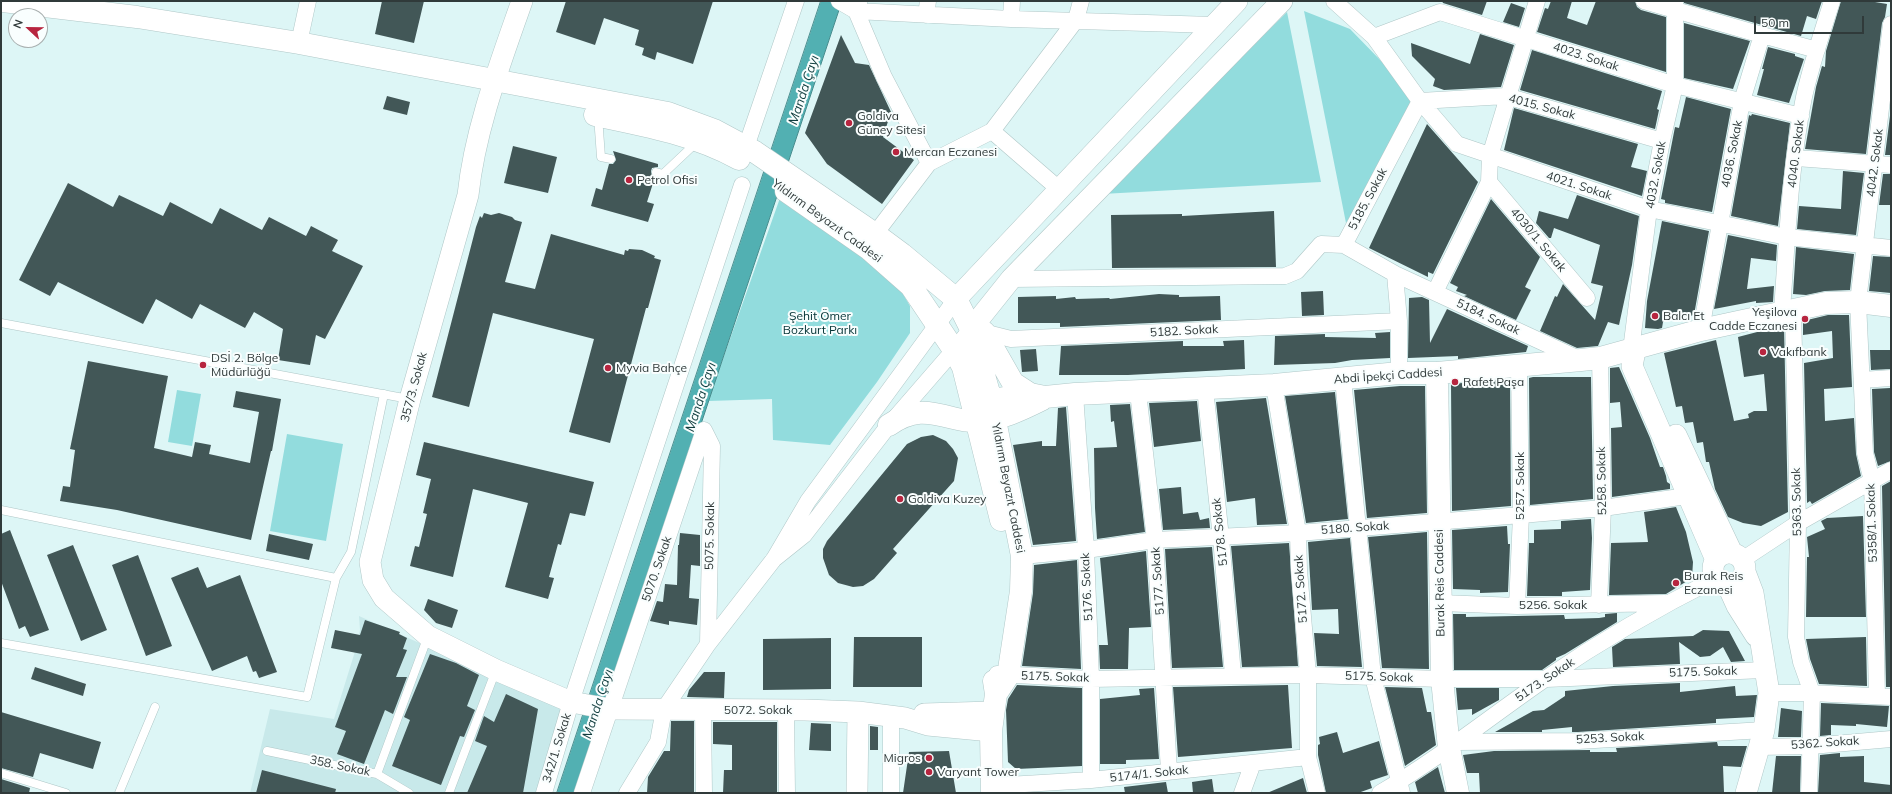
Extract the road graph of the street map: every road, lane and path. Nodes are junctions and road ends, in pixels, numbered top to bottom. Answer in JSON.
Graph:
{"nodes":[{"id":1,"x":3,"y":1,"type":"edge"},
{"id":2,"x":308,"y":1,"type":"edge"},
{"id":3,"x":522,"y":1,"type":"edge"},
{"id":4,"x":537,"y":1,"type":"edge"},
{"id":5,"x":796,"y":1,"type":"edge"},
{"id":6,"x":1012,"y":1,"type":"edge"},
{"id":7,"x":1081,"y":1,"type":"edge"},
{"id":8,"x":1237,"y":1,"type":"edge"},
{"id":9,"x":1282,"y":1,"type":"edge"},
{"id":10,"x":1334,"y":1,"type":"edge"},
{"id":11,"x":1536,"y":1,"type":"edge"},
{"id":12,"x":1644,"y":1,"type":"edge"},
{"id":13,"x":1832,"y":1,"type":"edge"},
{"id":14,"x":850,"y":4,"type":"edge"},
{"id":15,"x":1676,"y":6,"type":"edge"},
{"id":16,"x":1437,"y":7,"type":"edge"},
{"id":17,"x":927,"y":8,"type":"edge"},
{"id":18,"x":1011,"y":19,"type":"junction"},
{"id":19,"x":1076,"y":20,"type":"junction"},
{"id":20,"x":1891,"y":24,"type":"edge"},
{"id":21,"x":1214,"y":25,"type":"junction"},
{"id":22,"x":1762,"y":35,"type":"junction"},
{"id":23,"x":1374,"y":37,"type":"junction"},
{"id":24,"x":1525,"y":38,"type":"junction"},
{"id":25,"x":299,"y":44,"type":"junction"},
{"id":26,"x":1817,"y":50,"type":"junction"},
{"id":27,"x":1675,"y":85,"type":"junction"},
{"id":28,"x":503,"y":86,"type":"junction"},
{"id":29,"x":1506,"y":96,"type":"junction"},
{"id":30,"x":1420,"y":101,"type":"junction"},
{"id":31,"x":1742,"y":101,"type":"junction"},
{"id":32,"x":598,"y":115,"type":"junction"},
{"id":33,"x":1801,"y":116,"type":"junction"},
{"id":34,"x":992,"y":131,"type":"junction"},
{"id":35,"x":698,"y":141,"type":"junction"},
{"id":36,"x":1662,"y":141,"type":"junction"},
{"id":37,"x":751,"y":155,"type":"junction"},
{"id":38,"x":1490,"y":156,"type":"junction"},
{"id":39,"x":1796,"y":158,"type":"junction"},
{"id":40,"x":611,"y":160,"type":"dead end"},
{"id":41,"x":929,"y":163,"type":"junction"},
{"id":42,"x":1875,"y":163,"type":"junction"},
{"id":43,"x":1891,"y":165,"type":"edge"},
{"id":44,"x":656,"y":172,"type":"dead end"},
{"id":45,"x":1489,"y":182,"type":"junction"},
{"id":46,"x":742,"y":185,"type":"dead end"},
{"id":47,"x":790,"y":185,"type":"junction"},
{"id":48,"x":1060,"y":190,"type":"junction"},
{"id":49,"x":1649,"y":209,"type":"junction"},
{"id":50,"x":1719,"y":223,"type":"junction"},
{"id":51,"x":875,"y":234,"type":"junction"},
{"id":52,"x":1787,"y":237,"type":"junction"},
{"id":53,"x":1344,"y":245,"type":"junction"},
{"id":54,"x":1866,"y":245,"type":"junction"},
{"id":55,"x":1891,"y":248,"type":"edge"},
{"id":56,"x":1395,"y":274,"type":"junction"},
{"id":57,"x":1011,"y":279,"type":"junction"},
{"id":58,"x":1435,"y":292,"type":"junction"},
{"id":59,"x":1587,"y":298,"type":"dead end"},
{"id":60,"x":956,"y":299,"type":"junction"},
{"id":61,"x":1858,"y":302,"type":"junction"},
{"id":62,"x":1891,"y":306,"type":"edge"},
{"id":63,"x":1788,"y":310,"type":"junction"},
{"id":64,"x":1399,"y":321,"type":"junction"},
{"id":65,"x":1,"y":323,"type":"edge"},
{"id":66,"x":937,"y":325,"type":"junction"},
{"id":67,"x":977,"y":330,"type":"junction"},
{"id":68,"x":1701,"y":330,"type":"junction"},
{"id":69,"x":954,"y":350,"type":"junction"},
{"id":70,"x":1633,"y":353,"type":"junction"},
{"id":71,"x":1590,"y":359,"type":"junction"},
{"id":72,"x":1519,"y":366,"type":"junction"},
{"id":73,"x":1399,"y":373,"type":"junction"},
{"id":74,"x":1437,"y":373,"type":"junction"},
{"id":75,"x":1891,"y":378,"type":"edge"},
{"id":76,"x":1343,"y":379,"type":"junction"},
{"id":77,"x":1862,"y":380,"type":"junction"},
{"id":78,"x":1274,"y":386,"type":"junction"},
{"id":79,"x":1205,"y":388,"type":"junction"},
{"id":80,"x":1138,"y":392,"type":"junction"},
{"id":81,"x":384,"y":394,"type":"junction"},
{"id":82,"x":1075,"y":394,"type":"junction"},
{"id":83,"x":1037,"y":396,"type":"junction"},
{"id":84,"x":410,"y":399,"type":"junction"},
{"id":85,"x":984,"y":411,"type":"junction"},
{"id":86,"x":889,"y":424,"type":"junction"},
{"id":87,"x":704,"y":430,"type":"joint"},
{"id":88,"x":1891,"y":470,"type":"edge"},
{"id":89,"x":1872,"y":481,"type":"junction"},
{"id":90,"x":1688,"y":496,"type":"junction"},
{"id":91,"x":1603,"y":508,"type":"junction"},
{"id":92,"x":1,"y":510,"type":"edge"},
{"id":93,"x":1521,"y":516,"type":"junction"},
{"id":94,"x":1439,"y":522,"type":"junction"},
{"id":95,"x":1798,"y":523,"type":"junction"},
{"id":96,"x":1358,"y":528,"type":"junction"},
{"id":97,"x":1298,"y":532,"type":"junction"},
{"id":98,"x":1221,"y":538,"type":"junction"},
{"id":99,"x":1155,"y":540,"type":"junction"},
{"id":100,"x":1086,"y":550,"type":"junction"},
{"id":101,"x":1022,"y":556,"type":"junction"},
{"id":102,"x":774,"y":559,"type":"junction"},
{"id":103,"x":1730,"y":568,"type":"junction"},
{"id":104,"x":336,"y":578,"type":"junction"},
{"id":105,"x":373,"y":580,"type":"joint"},
{"id":106,"x":1441,"y":603,"type":"junction"},
{"id":107,"x":1666,"y":603,"type":"junction"},
{"id":108,"x":1599,"y":605,"type":"junction"},
{"id":109,"x":1517,"y":606,"type":"junction"},
{"id":110,"x":428,"y":636,"type":"junction"},
{"id":111,"x":1,"y":643,"type":"edge"},
{"id":112,"x":708,"y":644,"type":"junction"},
{"id":113,"x":496,"y":670,"type":"junction"},
{"id":114,"x":1764,"y":670,"type":"junction"},
{"id":115,"x":1233,"y":675,"type":"junction"},
{"id":116,"x":1308,"y":675,"type":"junction"},
{"id":117,"x":1373,"y":677,"type":"junction"},
{"id":118,"x":1164,"y":678,"type":"junction"},
{"id":119,"x":1442,"y":678,"type":"junction"},
{"id":120,"x":1546,"y":678,"type":"junction"},
{"id":121,"x":1091,"y":679,"type":"junction"},
{"id":122,"x":1769,"y":693,"type":"junction"},
{"id":123,"x":1812,"y":693,"type":"junction"},
{"id":124,"x":1884,"y":696,"type":"edge"},
{"id":125,"x":996,"y":697,"type":"junction"},
{"id":126,"x":571,"y":702,"type":"junction"},
{"id":127,"x":155,"y":707,"type":"dead end"},
{"id":128,"x":610,"y":708,"type":"junction"},
{"id":129,"x":664,"y":708,"type":"junction"},
{"id":130,"x":704,"y":710,"type":"junction"},
{"id":131,"x":786,"y":711,"type":"junction"},
{"id":132,"x":858,"y":712,"type":"junction"},
{"id":133,"x":898,"y":717,"type":"junction"},
{"id":134,"x":1762,"y":738,"type":"junction"},
{"id":135,"x":1891,"y":739,"type":"edge"},
{"id":136,"x":1453,"y":745,"type":"junction"},
{"id":137,"x":1811,"y":746,"type":"junction"},
{"id":138,"x":267,"y":751,"type":"dead end"},
{"id":139,"x":1308,"y":757,"type":"junction"},
{"id":140,"x":1253,"y":763,"type":"junction"},
{"id":141,"x":1169,"y":771,"type":"junction"},
{"id":142,"x":1,"y":773,"type":"edge"},
{"id":143,"x":377,"y":774,"type":"junction"},
{"id":144,"x":1091,"y":780,"type":"junction"},
{"id":145,"x":1400,"y":788,"type":"edge"},
{"id":146,"x":992,"y":790,"type":"edge"},
{"id":147,"x":66,"y":793,"type":"edge"},
{"id":148,"x":119,"y":793,"type":"edge"},
{"id":149,"x":409,"y":793,"type":"edge"},
{"id":150,"x":449,"y":793,"type":"edge"},
{"id":151,"x":544,"y":793,"type":"edge"},
{"id":152,"x":582,"y":793,"type":"edge"},
{"id":153,"x":627,"y":793,"type":"edge"},
{"id":154,"x":704,"y":793,"type":"edge"},
{"id":155,"x":788,"y":793,"type":"edge"},
{"id":156,"x":857,"y":793,"type":"edge"},
{"id":157,"x":891,"y":793,"type":"edge"},
{"id":158,"x":1242,"y":793,"type":"edge"},
{"id":159,"x":1317,"y":793,"type":"edge"},
{"id":160,"x":1380,"y":793,"type":"edge"},
{"id":161,"x":1458,"y":793,"type":"edge"},
{"id":162,"x":1746,"y":793,"type":"edge"},
{"id":163,"x":1809,"y":793,"type":"edge"}],
"edges":[{"from":1,"to":25,"type":"main road"},
{"from":2,"to":25,"type":"street"},
{"from":3,"to":28,"type":"street"},
{"from":4,"to":28,"type":"street"},
{"from":5,"to":37,"type":"street"},
{"from":6,"to":18,"type":"street"},
{"from":7,"to":19,"type":"street"},
{"from":8,"to":21,"type":"street"},
{"from":9,"to":57,"type":"street"},
{"from":10,"to":23,"type":"street","name":"4021. Sokak"},
{"from":11,"to":24,"type":"street"},
{"from":12,"to":15,"type":"street"},
{"from":13,"to":26,"type":"street","name":"4040. Sokak"},
{"from":14,"to":17,"type":"street"},
{"from":14,"to":41,"type":"street"},
{"from":15,"to":22,"type":"street"},
{"from":15,"to":27,"type":"street","name":"4032. Sokak"},
{"from":16,"to":23,"type":"street","name":"4023. Sokak"},
{"from":16,"to":24,"type":"street","name":"4023. Sokak"},
{"from":17,"to":18,"type":"street"},
{"from":18,"to":19,"type":"street"},
{"from":19,"to":21,"type":"street"},
{"from":19,"to":34,"type":"street"},
{"from":20,"to":42,"type":"street","name":"4042. Sokak"},
{"from":21,"to":48,"type":"street"},
{"from":22,"to":26,"type":"street"},
{"from":22,"to":31,"type":"street","name":"4036. Sokak"},
{"from":23,"to":30,"type":"street","name":"4021. Sokak"},
{"from":24,"to":27,"type":"street","name":"4023. Sokak"},
{"from":24,"to":29,"type":"street"},
{"from":25,"to":28,"type":"main road"},
{"from":26,"to":33,"type":"street","name":"4040. Sokak"},
{"from":27,"to":31,"type":"street","name":"4023. Sokak"},
{"from":27,"to":36,"type":"street","name":"4032. Sokak"},
{"from":28,"to":32,"type":"main road"},
{"from":28,"to":37,"type":"main road"},
{"from":28,"to":84,"type":"street","name":"357/3. Sokak"},
{"from":29,"to":30,"type":"street","name":"4015. Sokak"},
{"from":29,"to":36,"type":"street","name":"4015. Sokak"},
{"from":29,"to":38,"type":"street"},
{"from":30,"to":38,"type":"street","name":"4021. Sokak"},
{"from":30,"to":53,"type":"street","name":"5185. Sokak"},
{"from":31,"to":33,"type":"street","name":"4023. Sokak"},
{"from":31,"to":50,"type":"street","name":"4036. Sokak"},
{"from":32,"to":35,"type":"main road"},
{"from":32,"to":40,"type":"lane"},
{"from":33,"to":39,"type":"street","name":"4040. Sokak"},
{"from":34,"to":41,"type":"street"},
{"from":34,"to":48,"type":"street"},
{"from":35,"to":37,"type":"main road"},
{"from":35,"to":44,"type":"lane"},
{"from":36,"to":49,"type":"street","name":"4032. Sokak"},
{"from":37,"to":47,"type":"main road"},
{"from":38,"to":45,"type":"street"},
{"from":38,"to":49,"type":"street","name":"4021. Sokak"},
{"from":39,"to":42,"type":"street"},
{"from":39,"to":52,"type":"street","name":"4040. Sokak"},
{"from":41,"to":51,"type":"street"},
{"from":42,"to":43,"type":"street"},
{"from":42,"to":54,"type":"street","name":"4042. Sokak"},
{"from":45,"to":58,"type":"street"},
{"from":45,"to":59,"type":"street","name":"4030/1. Sokak"},
{"from":46,"to":126,"type":"street","name":"342/1. Sokak"},
{"from":47,"to":51,"type":"main road"},
{"from":47,"to":66,"type":"main road","name":"Yıldırım Beyazıt Caddesi"},
{"from":48,"to":60,"type":"street"},
{"from":49,"to":50,"type":"street","name":"4021. Sokak"},
{"from":49,"to":70,"type":"street","name":"4032. Sokak"},
{"from":50,"to":52,"type":"street","name":"4021. Sokak"},
{"from":50,"to":68,"type":"street","name":"4036. Sokak"},
{"from":51,"to":60,"type":"main road"},
{"from":52,"to":54,"type":"street","name":"4021. Sokak"},
{"from":52,"to":63,"type":"street","name":"4040. Sokak"},
{"from":53,"to":56,"type":"street","name":"5185. Sokak"},
{"from":53,"to":57,"type":"street"},
{"from":54,"to":55,"type":"street","name":"4021. Sokak"},
{"from":54,"to":61,"type":"street","name":"4042. Sokak"},
{"from":56,"to":58,"type":"street","name":"5184. Sokak"},
{"from":56,"to":64,"type":"street"},
{"from":57,"to":67,"type":"street"},
{"from":58,"to":71,"type":"street","name":"5184. Sokak"},
{"from":60,"to":66,"type":"street"},
{"from":60,"to":67,"type":"main road"},
{"from":61,"to":62,"type":"main road","name":"Abdi İpekçi Caddesi"},
{"from":61,"to":63,"type":"main road","name":"Abdi İpekçi Caddesi"},
{"from":61,"to":77,"type":"street","name":"5358/1. Sokak"},
{"from":63,"to":68,"type":"main road","name":"Abdi İpekçi Caddesi"},
{"from":63,"to":95,"type":"street","name":"5363. Sokak"},
{"from":64,"to":67,"type":"street","name":"5182. Sokak"},
{"from":64,"to":73,"type":"street"},
{"from":65,"to":81,"type":"lane"},
{"from":66,"to":69,"type":"main road","name":"Yıldırım Beyazıt Caddesi"},
{"from":66,"to":102,"type":"street"},
{"from":67,"to":69,"type":"street"},
{"from":67,"to":83,"type":"main road"},
{"from":67,"to":85,"type":"main road","name":"Yıldırım Beyazıt Caddesi"},
{"from":68,"to":70,"type":"main road","name":"Abdi İpekçi Caddesi"},
{"from":69,"to":85,"type":"main road","name":"Yıldırım Beyazıt Caddesi"},
{"from":69,"to":86,"type":"street"},
{"from":70,"to":71,"type":"main road","name":"Abdi İpekçi Caddesi"},
{"from":70,"to":90,"type":"street"},
{"from":70,"to":103,"type":"street"},
{"from":71,"to":72,"type":"main road","name":"Abdi İpekçi Caddesi"},
{"from":71,"to":91,"type":"street","name":"5258. Sokak"},
{"from":72,"to":74,"type":"main road","name":"Abdi İpekçi Caddesi"},
{"from":72,"to":93,"type":"street","name":"5257. Sokak"},
{"from":73,"to":74,"type":"main road","name":"Abdi İpekçi Caddesi"},
{"from":73,"to":76,"type":"main road","name":"Abdi İpekçi Caddesi"},
{"from":74,"to":94,"type":"main road","name":"Burak Reis Caddesi"},
{"from":75,"to":77,"type":"street"},
{"from":76,"to":78,"type":"main road","name":"Abdi İpekçi Caddesi"},
{"from":76,"to":96,"type":"street"},
{"from":77,"to":89,"type":"street","name":"5358/1. Sokak"},
{"from":78,"to":79,"type":"main road","name":"Abdi İpekçi Caddesi"},
{"from":78,"to":97,"type":"street","name":"5172. Sokak"},
{"from":79,"to":80,"type":"main road","name":"Abdi İpekçi Caddesi"},
{"from":79,"to":98,"type":"street","name":"5178. Sokak"},
{"from":80,"to":82,"type":"main road","name":"Abdi İpekçi Caddesi"},
{"from":80,"to":99,"type":"street","name":"5177. Sokak"},
{"from":81,"to":84,"type":"lane"},
{"from":81,"to":104,"type":"lane"},
{"from":82,"to":83,"type":"main road","name":"Abdi İpekçi Caddesi"},
{"from":82,"to":100,"type":"street","name":"5176. Sokak"},
{"from":83,"to":85,"type":"main road","name":"Abdi İpekçi Caddesi"},
{"from":84,"to":105,"type":"street","name":"357/3. Sokak"},
{"from":85,"to":86,"type":"main road"},
{"from":85,"to":101,"type":"main road","name":"Yıldırım Beyazıt Caddesi"},
{"from":85,"to":125,"type":"main road","name":"Yıldırım Beyazıt Caddesi"},
{"from":86,"to":102,"type":"street"},
{"from":87,"to":112,"type":"street","name":"5075. Sokak"},
{"from":87,"to":128,"type":"street","name":"5070. Sokak"},
{"from":88,"to":89,"type":"street","name":"5173. Sokak"},
{"from":89,"to":95,"type":"street","name":"5173. Sokak"},
{"from":89,"to":124,"type":"street","name":"5358/1. Sokak"},
{"from":90,"to":91,"type":"street","name":"5180. Sokak"},
{"from":90,"to":103,"type":"street"},
{"from":91,"to":93,"type":"street","name":"5180. Sokak"},
{"from":91,"to":108,"type":"street","name":"5258. Sokak"},
{"from":92,"to":104,"type":"lane"},
{"from":93,"to":94,"type":"street","name":"5180. Sokak"},
{"from":93,"to":109,"type":"street","name":"5257. Sokak"},
{"from":94,"to":96,"type":"street","name":"5180. Sokak"},
{"from":94,"to":106,"type":"main road","name":"Burak Reis Caddesi"},
{"from":95,"to":103,"type":"street","name":"5173. Sokak"},
{"from":95,"to":123,"type":"street","name":"5363. Sokak"},
{"from":96,"to":97,"type":"street","name":"5180. Sokak"},
{"from":96,"to":117,"type":"street"},
{"from":97,"to":98,"type":"street","name":"5180. Sokak"},
{"from":97,"to":116,"type":"street","name":"5172. Sokak"},
{"from":98,"to":99,"type":"street","name":"5180. Sokak"},
{"from":98,"to":115,"type":"street","name":"5178. Sokak"},
{"from":99,"to":100,"type":"street","name":"5180. Sokak"},
{"from":99,"to":118,"type":"street","name":"5177. Sokak"},
{"from":100,"to":101,"type":"street","name":"5180. Sokak"},
{"from":100,"to":121,"type":"street","name":"5176. Sokak"},
{"from":101,"to":125,"type":"main road","name":"Yıldırım Beyazıt Caddesi"},
{"from":102,"to":112,"type":"street"},
{"from":103,"to":107,"type":"street","name":"5173. Sokak"},
{"from":103,"to":114,"type":"street"},
{"from":104,"to":111,"type":"lane"},
{"from":105,"to":110,"type":"street","name":"5072. Sokak"},
{"from":106,"to":109,"type":"street","name":"5256. Sokak"},
{"from":106,"to":119,"type":"main road","name":"Burak Reis Caddesi"},
{"from":107,"to":108,"type":"street","name":"5256. Sokak"},
{"from":107,"to":120,"type":"street","name":"5173. Sokak"},
{"from":108,"to":109,"type":"street","name":"5256. Sokak"},
{"from":110,"to":113,"type":"street","name":"5072. Sokak"},
{"from":110,"to":143,"type":"lane"},
{"from":112,"to":129,"type":"street"},
{"from":113,"to":126,"type":"street","name":"5072. Sokak"},
{"from":113,"to":150,"type":"lane"},
{"from":114,"to":120,"type":"street","name":"5175. Sokak"},
{"from":114,"to":122,"type":"street"},
{"from":115,"to":116,"type":"street","name":"5175. Sokak"},
{"from":115,"to":118,"type":"street","name":"5175. Sokak"},
{"from":116,"to":117,"type":"street","name":"5175. Sokak"},
{"from":116,"to":139,"type":"street","name":"5172. Sokak"},
{"from":117,"to":119,"type":"street","name":"5175. Sokak"},
{"from":117,"to":145,"type":"street"},
{"from":118,"to":121,"type":"street","name":"5175. Sokak"},
{"from":118,"to":141,"type":"street","name":"5177. Sokak"},
{"from":119,"to":120,"type":"street","name":"5175. Sokak"},
{"from":119,"to":136,"type":"main road","name":"Burak Reis Caddesi"},
{"from":120,"to":136,"type":"street","name":"5173. Sokak"},
{"from":121,"to":125,"type":"street","name":"5175. Sokak"},
{"from":121,"to":144,"type":"street","name":"5176. Sokak"},
{"from":122,"to":123,"type":"street"},
{"from":122,"to":134,"type":"street"},
{"from":123,"to":124,"type":"street"},
{"from":123,"to":137,"type":"street","name":"5363. Sokak"},
{"from":125,"to":133,"type":"street","name":"5072. Sokak"},
{"from":125,"to":146,"type":"main road","name":"Yıldırım Beyazıt Caddesi"},
{"from":126,"to":128,"type":"street","name":"5072. Sokak"},
{"from":126,"to":151,"type":"street","name":"342/1. Sokak"},
{"from":127,"to":148,"type":"lane"},
{"from":128,"to":129,"type":"street","name":"5072. Sokak"},
{"from":128,"to":152,"type":"street","name":"5070. Sokak"},
{"from":129,"to":130,"type":"street","name":"5072. Sokak"},
{"from":129,"to":153,"type":"street"},
{"from":130,"to":131,"type":"street","name":"5072. Sokak"},
{"from":130,"to":154,"type":"street"},
{"from":131,"to":132,"type":"street","name":"5072. Sokak"},
{"from":131,"to":155,"type":"street"},
{"from":132,"to":133,"type":"street","name":"5072. Sokak"},
{"from":132,"to":156,"type":"street"},
{"from":133,"to":157,"type":"street"},
{"from":134,"to":136,"type":"street","name":"5253. Sokak"},
{"from":134,"to":137,"type":"street","name":"5362. Sokak"},
{"from":134,"to":162,"type":"street"},
{"from":135,"to":137,"type":"street","name":"5362. Sokak"},
{"from":136,"to":145,"type":"street","name":"5173. Sokak"},
{"from":136,"to":161,"type":"main road","name":"Burak Reis Caddesi"},
{"from":137,"to":163,"type":"street","name":"5363. Sokak"},
{"from":138,"to":143,"type":"lane","name":"358. Sokak"},
{"from":139,"to":140,"type":"street","name":"5174/1. Sokak"},
{"from":139,"to":159,"type":"street","name":"5172. Sokak"},
{"from":140,"to":141,"type":"street","name":"5174/1. Sokak"},
{"from":140,"to":158,"type":"street"},
{"from":141,"to":144,"type":"street","name":"5174/1. Sokak"},
{"from":142,"to":147,"type":"lane"},
{"from":143,"to":149,"type":"lane","name":"358. Sokak"},
{"from":144,"to":146,"type":"street","name":"5174/1. Sokak"},
{"from":145,"to":160,"type":"street","name":"5173. Sokak"}]}
